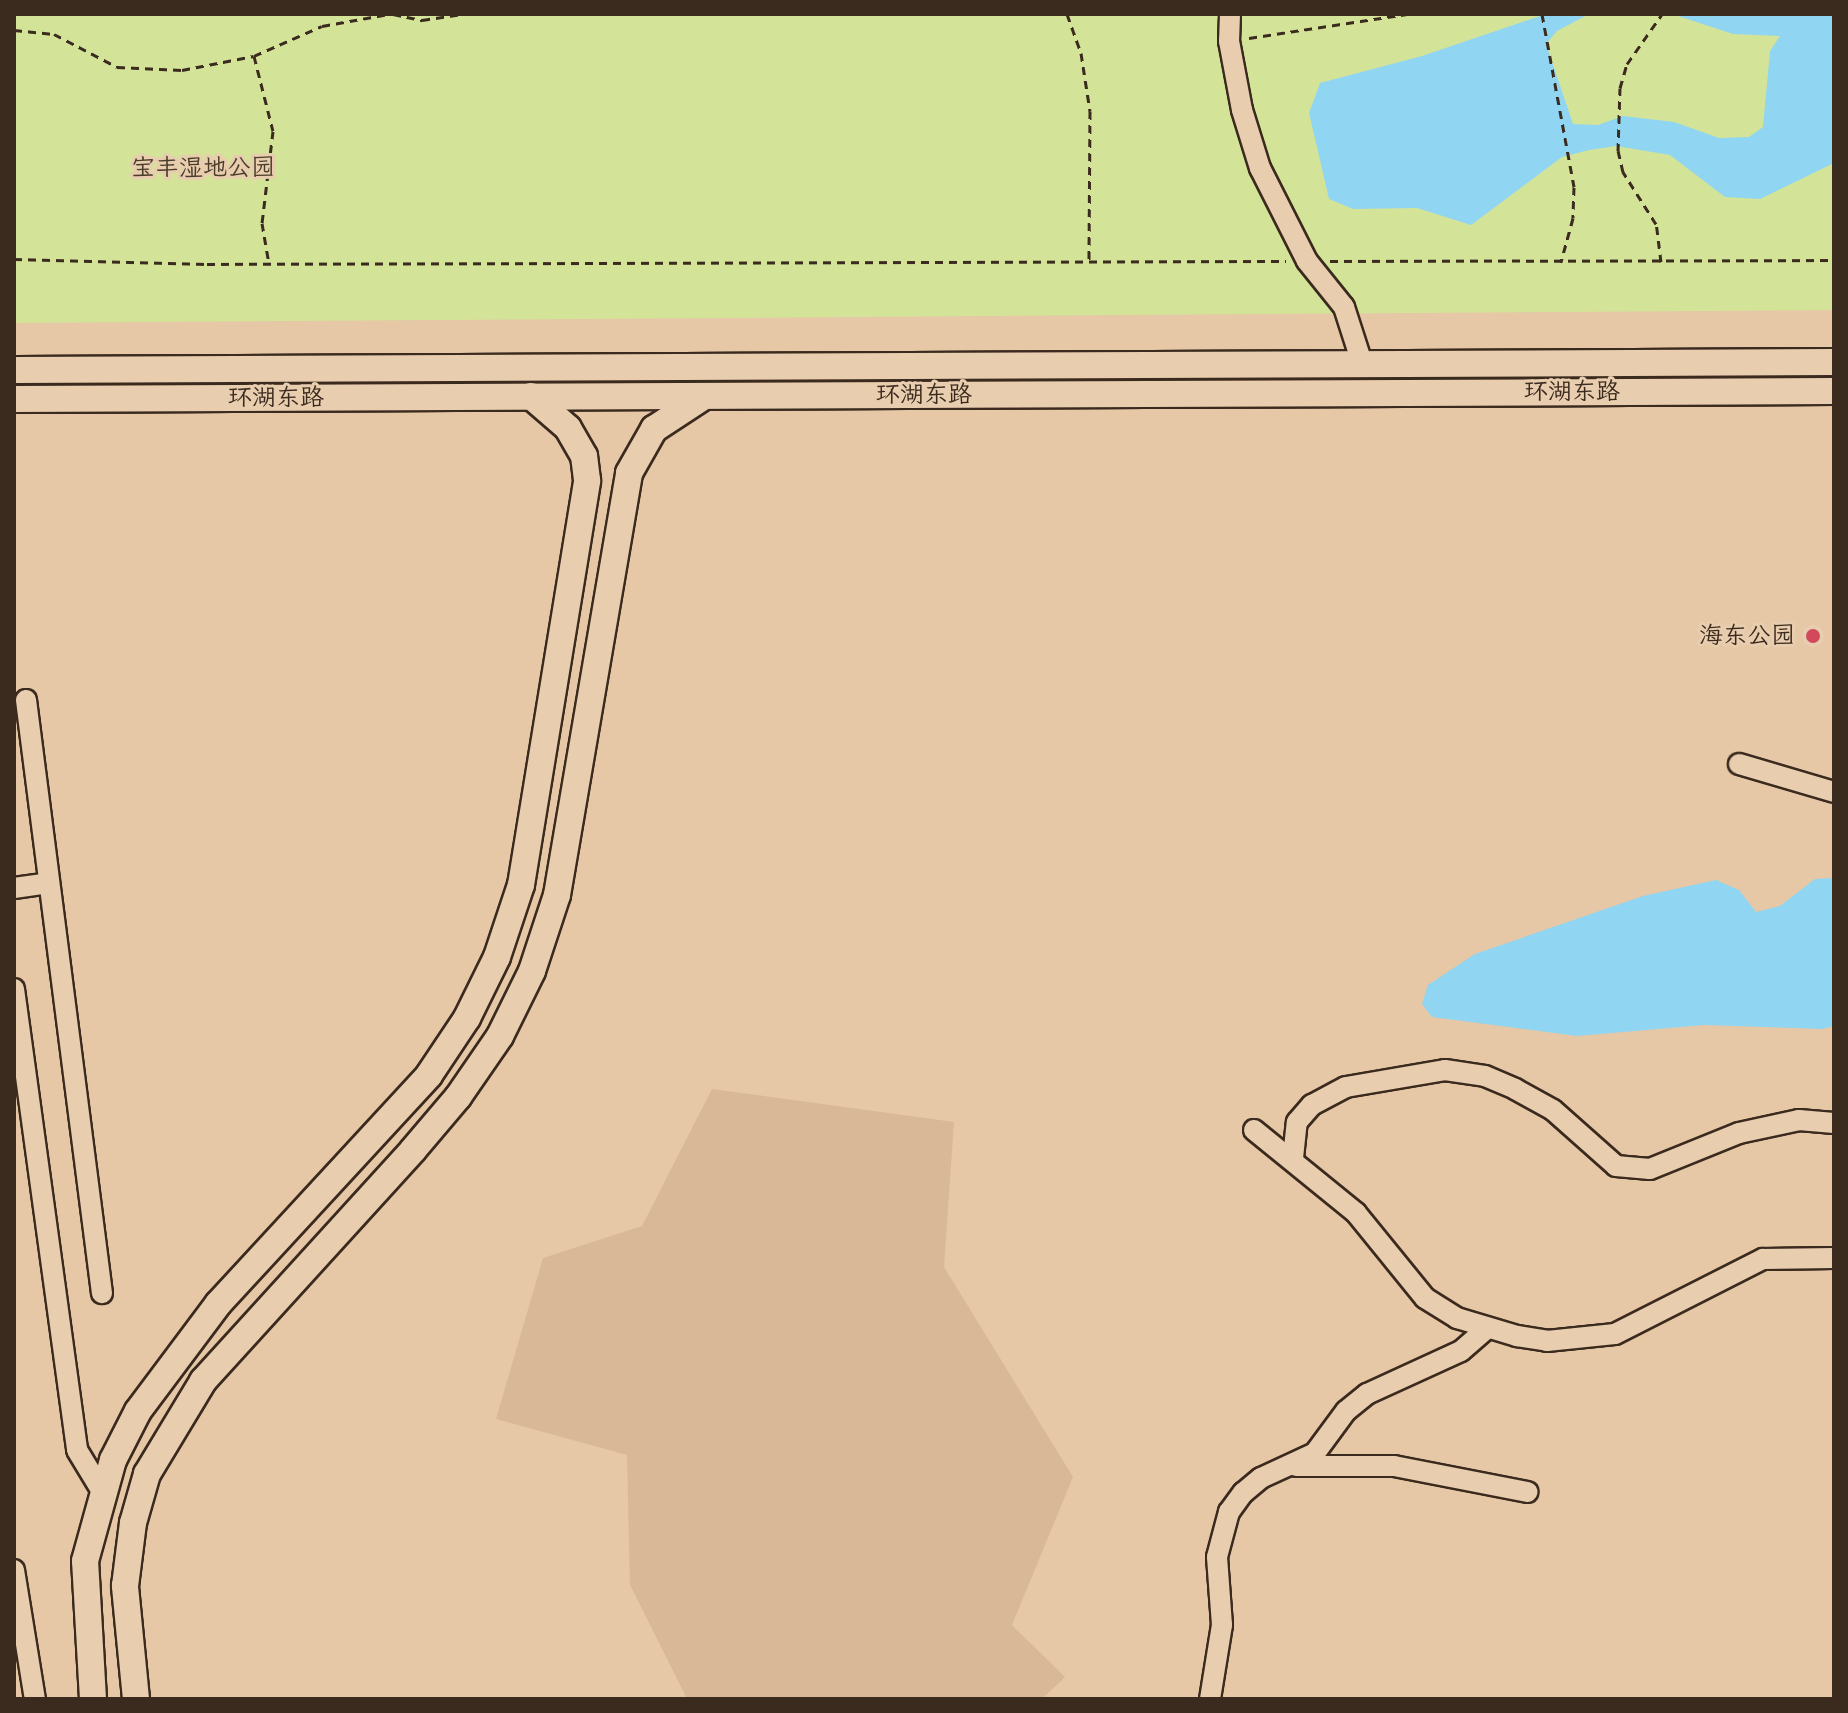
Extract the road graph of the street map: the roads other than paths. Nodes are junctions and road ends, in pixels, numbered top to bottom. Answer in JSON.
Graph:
{"nodes":[{"id":1,"x":1230,"y":14,"type":"edge"},
{"id":2,"x":1834,"y":362,"type":"edge"},
{"id":3,"x":1362,"y":363,"type":"junction"},
{"id":4,"x":14,"y":370,"type":"edge"},
{"id":5,"x":1834,"y":391,"type":"edge"},
{"id":6,"x":531,"y":396,"type":"junction"},
{"id":7,"x":708,"y":396,"type":"junction"},
{"id":8,"x":14,"y":399,"type":"edge"},
{"id":9,"x":26,"y":700,"type":"dead end"},
{"id":10,"x":1739,"y":764,"type":"dead end"},
{"id":11,"x":1834,"y":792,"type":"edge"},
{"id":12,"x":49,"y":883,"type":"junction"},
{"id":13,"x":14,"y":888,"type":"edge"},
{"id":14,"x":14,"y":996,"type":"edge"},
{"id":15,"x":1834,"y":1123,"type":"edge"},
{"id":16,"x":1254,"y":1130,"type":"dead end"},
{"id":17,"x":1293,"y":1158,"type":"junction"},
{"id":18,"x":1834,"y":1258,"type":"edge"},
{"id":19,"x":102,"y":1293,"type":"dead end"},
{"id":20,"x":1487,"y":1328,"type":"junction"},
{"id":21,"x":1296,"y":1466,"type":"junction"},
{"id":22,"x":1528,"y":1492,"type":"dead end"},
{"id":23,"x":103,"y":1493,"type":"junction"},
{"id":24,"x":14,"y":1570,"type":"edge"},
{"id":25,"x":35,"y":1699,"type":"edge"},
{"id":26,"x":93,"y":1699,"type":"edge"},
{"id":27,"x":136,"y":1699,"type":"edge"},
{"id":28,"x":1210,"y":1699,"type":"edge"}],
"edges":[{"from":1,"to":3,"type":"street"},
{"from":2,"to":3,"type":"main road","name":"环湖东路"},
{"from":3,"to":4,"type":"main road","name":"环湖东路"},
{"from":5,"to":7,"type":"main road","name":"环湖东路"},
{"from":6,"to":7,"type":"main road","name":"环湖东路"},
{"from":6,"to":8,"type":"main road","name":"环湖东路"},
{"from":6,"to":23,"type":"main road"},
{"from":7,"to":27,"type":"main road"},
{"from":9,"to":12,"type":"street"},
{"from":10,"to":11,"type":"street"},
{"from":12,"to":13,"type":"street"},
{"from":12,"to":19,"type":"street"},
{"from":14,"to":23,"type":"street"},
{"from":15,"to":17,"type":"street"},
{"from":16,"to":17,"type":"street"},
{"from":17,"to":20,"type":"street"},
{"from":18,"to":20,"type":"street"},
{"from":20,"to":21,"type":"street"},
{"from":21,"to":22,"type":"street"},
{"from":21,"to":28,"type":"street"},
{"from":23,"to":26,"type":"main road"},
{"from":24,"to":25,"type":"street"}]}
